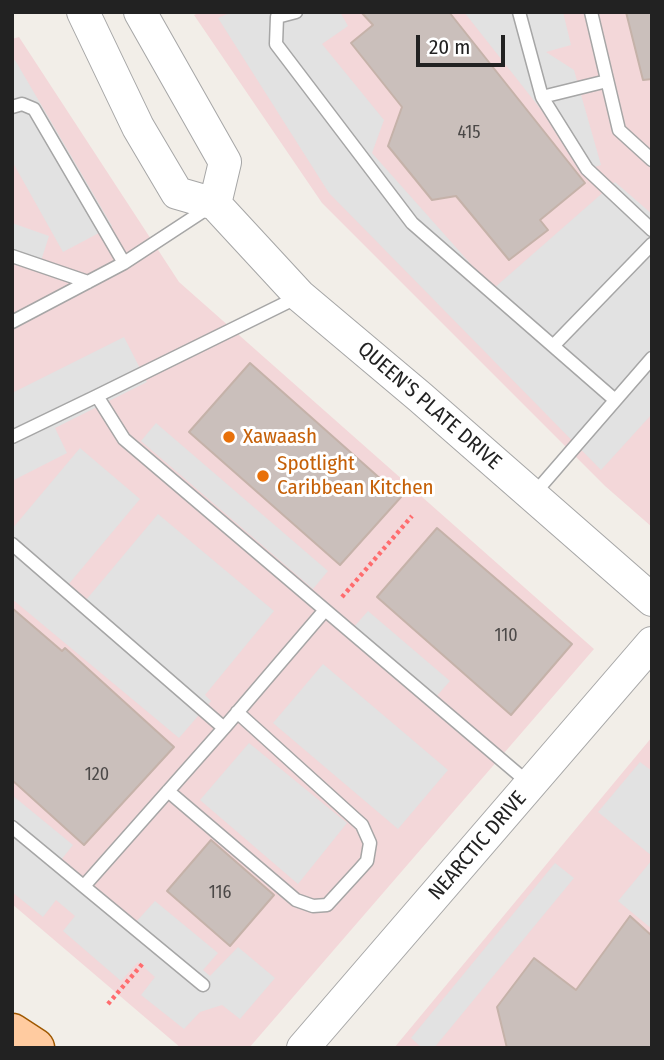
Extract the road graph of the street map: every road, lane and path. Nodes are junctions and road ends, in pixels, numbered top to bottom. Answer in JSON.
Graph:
{"nodes":[{"id":1,"x":83,"y":12,"type":"edge"},
{"id":2,"x":140,"y":12,"type":"edge"},
{"id":3,"x":296,"y":12,"type":"edge"},
{"id":4,"x":519,"y":12,"type":"edge"},
{"id":5,"x":591,"y":12,"type":"edge"},
{"id":6,"x":607,"y":81,"type":"junction"},
{"id":7,"x":542,"y":97,"type":"junction"},
{"id":8,"x":12,"y":107,"type":"edge"},
{"id":9,"x":652,"y":160,"type":"edge"},
{"id":10,"x":215,"y":204,"type":"junction"},
{"id":11,"x":652,"y":230,"type":"edge"},
{"id":12,"x":652,"y":244,"type":"edge"},
{"id":13,"x":12,"y":256,"type":"edge"},
{"id":14,"x":124,"y":263,"type":"junction"},
{"id":15,"x":88,"y":282,"type":"junction"},
{"id":16,"x":300,"y":296,"type":"junction"},
{"id":17,"x":12,"y":322,"type":"edge"},
{"id":18,"x":553,"y":346,"type":"junction"},
{"id":19,"x":652,"y":358,"type":"edge"},
{"id":20,"x":97,"y":396,"type":"junction"},
{"id":21,"x":615,"y":400,"type":"junction"},
{"id":22,"x":12,"y":437,"type":"edge"},
{"id":23,"x":533,"y":496,"type":"junction"},
{"id":24,"x":412,"y":516,"type":"dead end"},
{"id":25,"x":12,"y":544,"type":"edge"},
{"id":26,"x":652,"y":600,"type":"edge"},
{"id":27,"x":327,"y":611,"type":"junction"},
{"id":28,"x":652,"y":643,"type":"edge"},
{"id":29,"x":237,"y":712,"type":"junction"},
{"id":30,"x":224,"y":728,"type":"junction"},
{"id":31,"x":531,"y":785,"type":"junction"},
{"id":32,"x":168,"y":791,"type":"junction"},
{"id":33,"x":12,"y":827,"type":"edge"},
{"id":34,"x":84,"y":886,"type":"junction"},
{"id":35,"x":157,"y":947,"type":"junction"},
{"id":36,"x":203,"y":985,"type":"dead end"},
{"id":37,"x":108,"y":1004,"type":"dead end"},
{"id":38,"x":12,"y":1033,"type":"edge"},
{"id":39,"x":35,"y":1048,"type":"edge"},
{"id":40,"x":303,"y":1048,"type":"edge"}],
"edges":[{"from":1,"to":10,"type":"street"},
{"from":2,"to":10,"type":"street"},
{"from":3,"to":18,"type":"lane"},
{"from":4,"to":7,"type":"lane"},
{"from":5,"to":6,"type":"lane"},
{"from":6,"to":7,"type":"lane"},
{"from":6,"to":9,"type":"lane"},
{"from":7,"to":11,"type":"lane"},
{"from":8,"to":14,"type":"lane"},
{"from":10,"to":14,"type":"lane"},
{"from":10,"to":16,"type":"street","name":"QUEEN'S PLATE DRIVE"},
{"from":12,"to":18,"type":"lane"},
{"from":13,"to":15,"type":"lane"},
{"from":14,"to":15,"type":"lane"},
{"from":15,"to":17,"type":"lane"},
{"from":16,"to":20,"type":"lane"},
{"from":16,"to":23,"type":"street","name":"QUEEN'S PLATE DRIVE"},
{"from":18,"to":21,"type":"lane"},
{"from":19,"to":21,"type":"lane"},
{"from":20,"to":22,"type":"lane"},
{"from":20,"to":27,"type":"lane"},
{"from":21,"to":23,"type":"lane"},
{"from":23,"to":26,"type":"street","name":"QUEEN'S PLATE DRIVE"},
{"from":24,"to":27,"type":"path"},
{"from":25,"to":30,"type":"lane"},
{"from":27,"to":29,"type":"lane"},
{"from":27,"to":31,"type":"lane"},
{"from":28,"to":31,"type":"street","name":"NEARCTIC DRIVE"},
{"from":29,"to":30,"type":"lane"},
{"from":29,"to":32,"type":"lane"},
{"from":30,"to":32,"type":"lane"},
{"from":31,"to":40,"type":"street","name":"NEARCTIC DRIVE"},
{"from":32,"to":34,"type":"lane"},
{"from":33,"to":34,"type":"lane"},
{"from":34,"to":35,"type":"lane"},
{"from":35,"to":36,"type":"lane"},
{"from":35,"to":37,"type":"path"},
{"from":38,"to":39,"type":"main road"}]}
